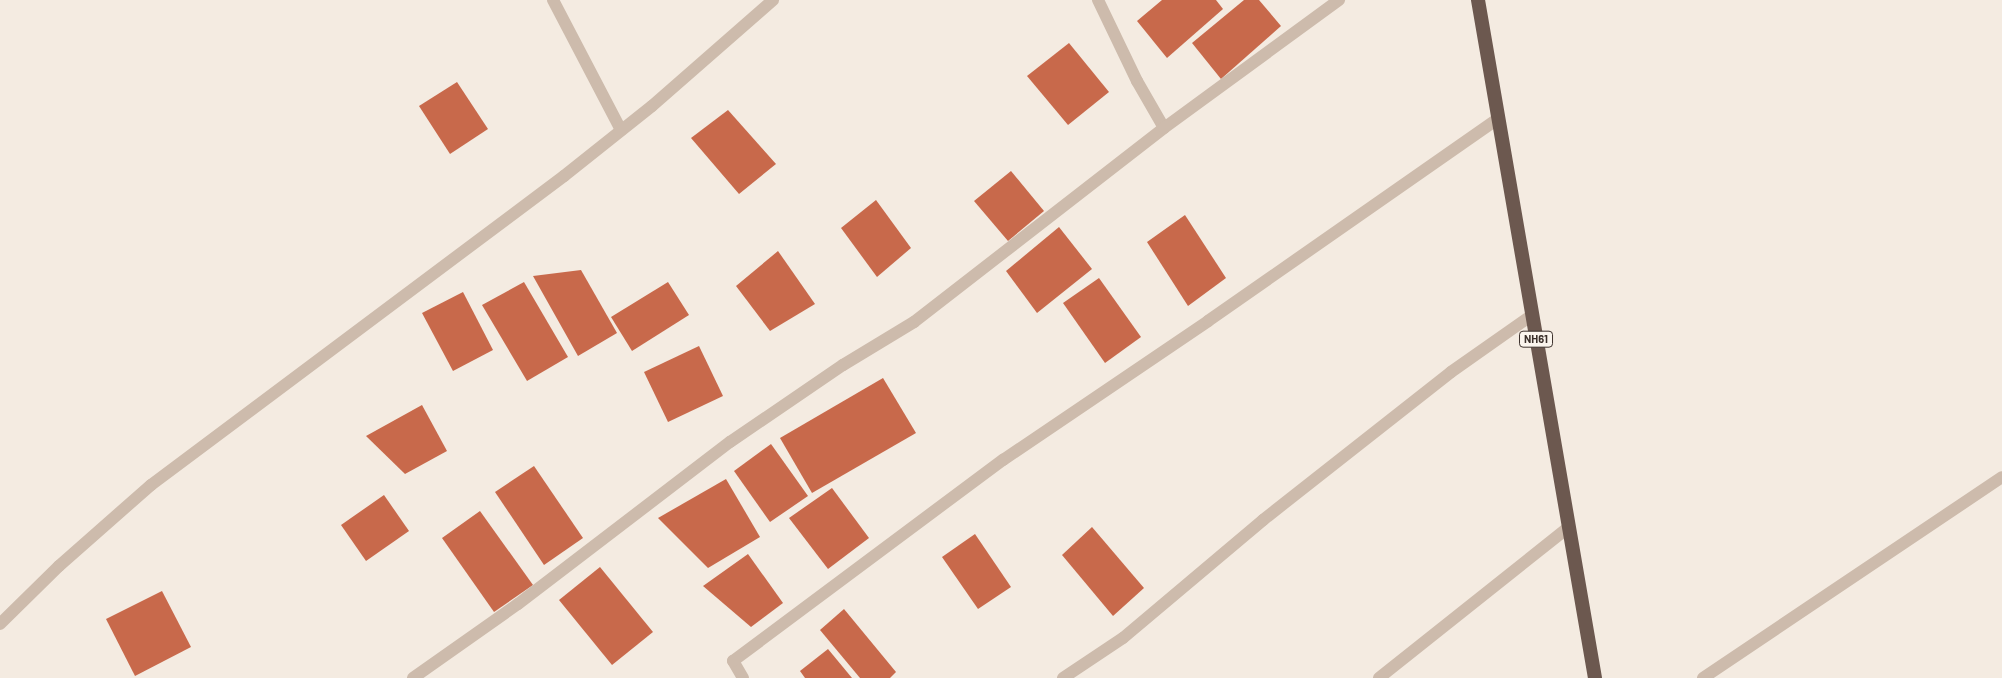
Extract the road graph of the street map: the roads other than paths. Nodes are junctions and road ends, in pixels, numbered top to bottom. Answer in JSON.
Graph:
{"nodes":[{"id":1,"x":553,"y":0,"type":"edge"},
{"id":2,"x":773,"y":0,"type":"edge"},
{"id":3,"x":1098,"y":0,"type":"edge"},
{"id":4,"x":1339,"y":0,"type":"edge"},
{"id":5,"x":1478,"y":0,"type":"edge"},
{"id":6,"x":1498,"y":119,"type":"junction"},
{"id":7,"x":1164,"y":128,"type":"junction"},
{"id":8,"x":621,"y":130,"type":"junction"},
{"id":9,"x":1532,"y":315,"type":"junction"},
{"id":10,"x":2002,"y":477,"type":"edge"},
{"id":11,"x":1569,"y":527,"type":"junction"},
{"id":12,"x":0,"y":624,"type":"edge"},
{"id":13,"x":412,"y":678,"type":"edge"},
{"id":14,"x":743,"y":678,"type":"edge"},
{"id":15,"x":1063,"y":678,"type":"edge"},
{"id":16,"x":1379,"y":678,"type":"edge"},
{"id":17,"x":1595,"y":678,"type":"edge"},
{"id":18,"x":1703,"y":678,"type":"edge"}],
"edges":[{"from":1,"to":8,"type":"street"},
{"from":2,"to":8,"type":"street"},
{"from":3,"to":7,"type":"street"},
{"from":4,"to":7,"type":"street"},
{"from":5,"to":6,"type":"highway","number":"NH61"},
{"from":6,"to":9,"type":"highway","number":"NH61"},
{"from":6,"to":14,"type":"street"},
{"from":7,"to":13,"type":"street"},
{"from":8,"to":12,"type":"street"},
{"from":9,"to":11,"type":"highway","number":"NH61"},
{"from":9,"to":15,"type":"street"},
{"from":10,"to":18,"type":"street"},
{"from":11,"to":16,"type":"street"},
{"from":11,"to":17,"type":"highway","number":"NH61"}]}
